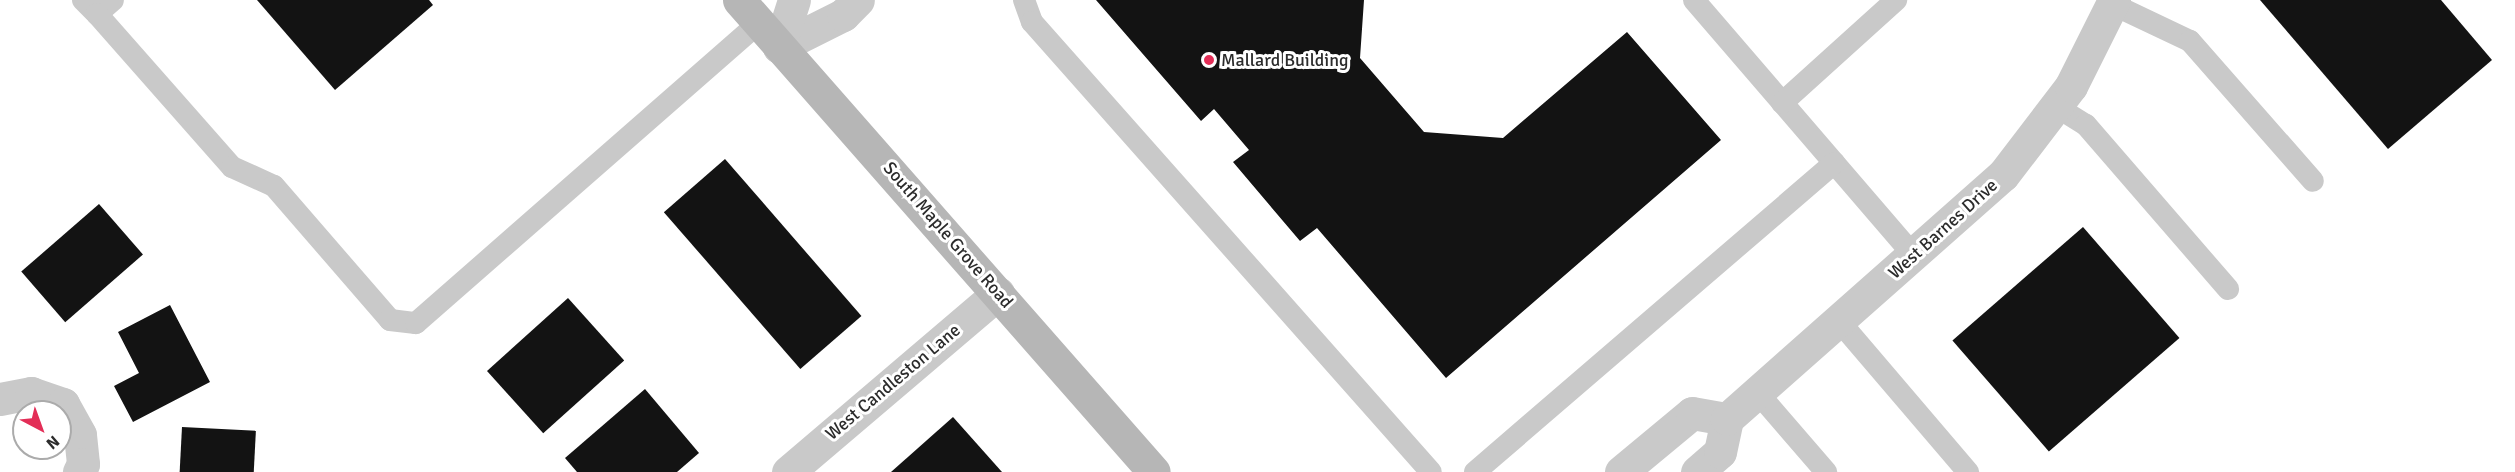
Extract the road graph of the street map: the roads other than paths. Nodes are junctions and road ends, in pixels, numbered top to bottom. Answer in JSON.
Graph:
{"nodes":[{"id":1,"x":794,"y":0,"type":"edge"},
{"id":2,"x":858,"y":0,"type":"edge"},
{"id":3,"x":1024,"y":0,"type":"edge"},
{"id":4,"x":1694,"y":0,"type":"edge"},
{"id":5,"x":1896,"y":0,"type":"edge"},
{"id":6,"x":2113,"y":2,"type":"edge"},
{"id":7,"x":98,"y":5,"type":"edge"},
{"id":8,"x":759,"y":23,"type":"edge"},
{"id":9,"x":1782,"y":103,"type":"junction"},
{"id":10,"x":2057,"y":107,"type":"junction"},
{"id":11,"x":1834,"y":163,"type":"junction"},
{"id":12,"x":2313,"y":181,"type":"dead end"},
{"id":13,"x":1914,"y":256,"type":"junction"},
{"id":14,"x":2228,"y":289,"type":"dead end"},
{"id":15,"x":998,"y":293,"type":"junction"},
{"id":16,"x":1839,"y":321,"type":"junction"},
{"id":17,"x":1757,"y":392,"type":"junction"},
{"id":18,"x":0,"y":399,"type":"edge"},
{"id":19,"x":1727,"y":419,"type":"junction"},
{"id":20,"x":802,"y":468,"type":"edge"},
{"id":21,"x":79,"y":472,"type":"edge"},
{"id":22,"x":1154,"y":472,"type":"edge"},
{"id":23,"x":1431,"y":472,"type":"edge"},
{"id":24,"x":1475,"y":472,"type":"edge"},
{"id":25,"x":1621,"y":472,"type":"edge"},
{"id":26,"x":1697,"y":472,"type":"edge"},
{"id":27,"x":1826,"y":472,"type":"edge"},
{"id":28,"x":1968,"y":472,"type":"edge"}],
"edges":[{"from":1,"to":8,"type":"street"},
{"from":2,"to":8,"type":"street"},
{"from":3,"to":23,"type":"lane"},
{"from":4,"to":9,"type":"lane"},
{"from":5,"to":9,"type":"lane"},
{"from":6,"to":10,"type":"street","name":"West Barnes Drive"},
{"from":6,"to":12,"type":"lane"},
{"from":7,"to":8,"type":"lane"},
{"from":8,"to":15,"type":"main road","name":"South Maple Grove Road"},
{"from":9,"to":11,"type":"lane"},
{"from":10,"to":13,"type":"street","name":"West Barnes Drive"},
{"from":10,"to":14,"type":"lane"},
{"from":11,"to":13,"type":"lane"},
{"from":11,"to":24,"type":"lane"},
{"from":13,"to":16,"type":"street","name":"West Barnes Drive"},
{"from":15,"to":20,"type":"street","name":"West Candleston Lane"},
{"from":15,"to":22,"type":"main road","name":"South Maple Grove Road"},
{"from":16,"to":17,"type":"street","name":"West Barnes Drive"},
{"from":16,"to":28,"type":"lane"},
{"from":17,"to":19,"type":"street","name":"West Barnes Drive"},
{"from":17,"to":27,"type":"lane"},
{"from":18,"to":21,"type":"street"},
{"from":19,"to":25,"type":"street"},
{"from":19,"to":26,"type":"street"}]}
